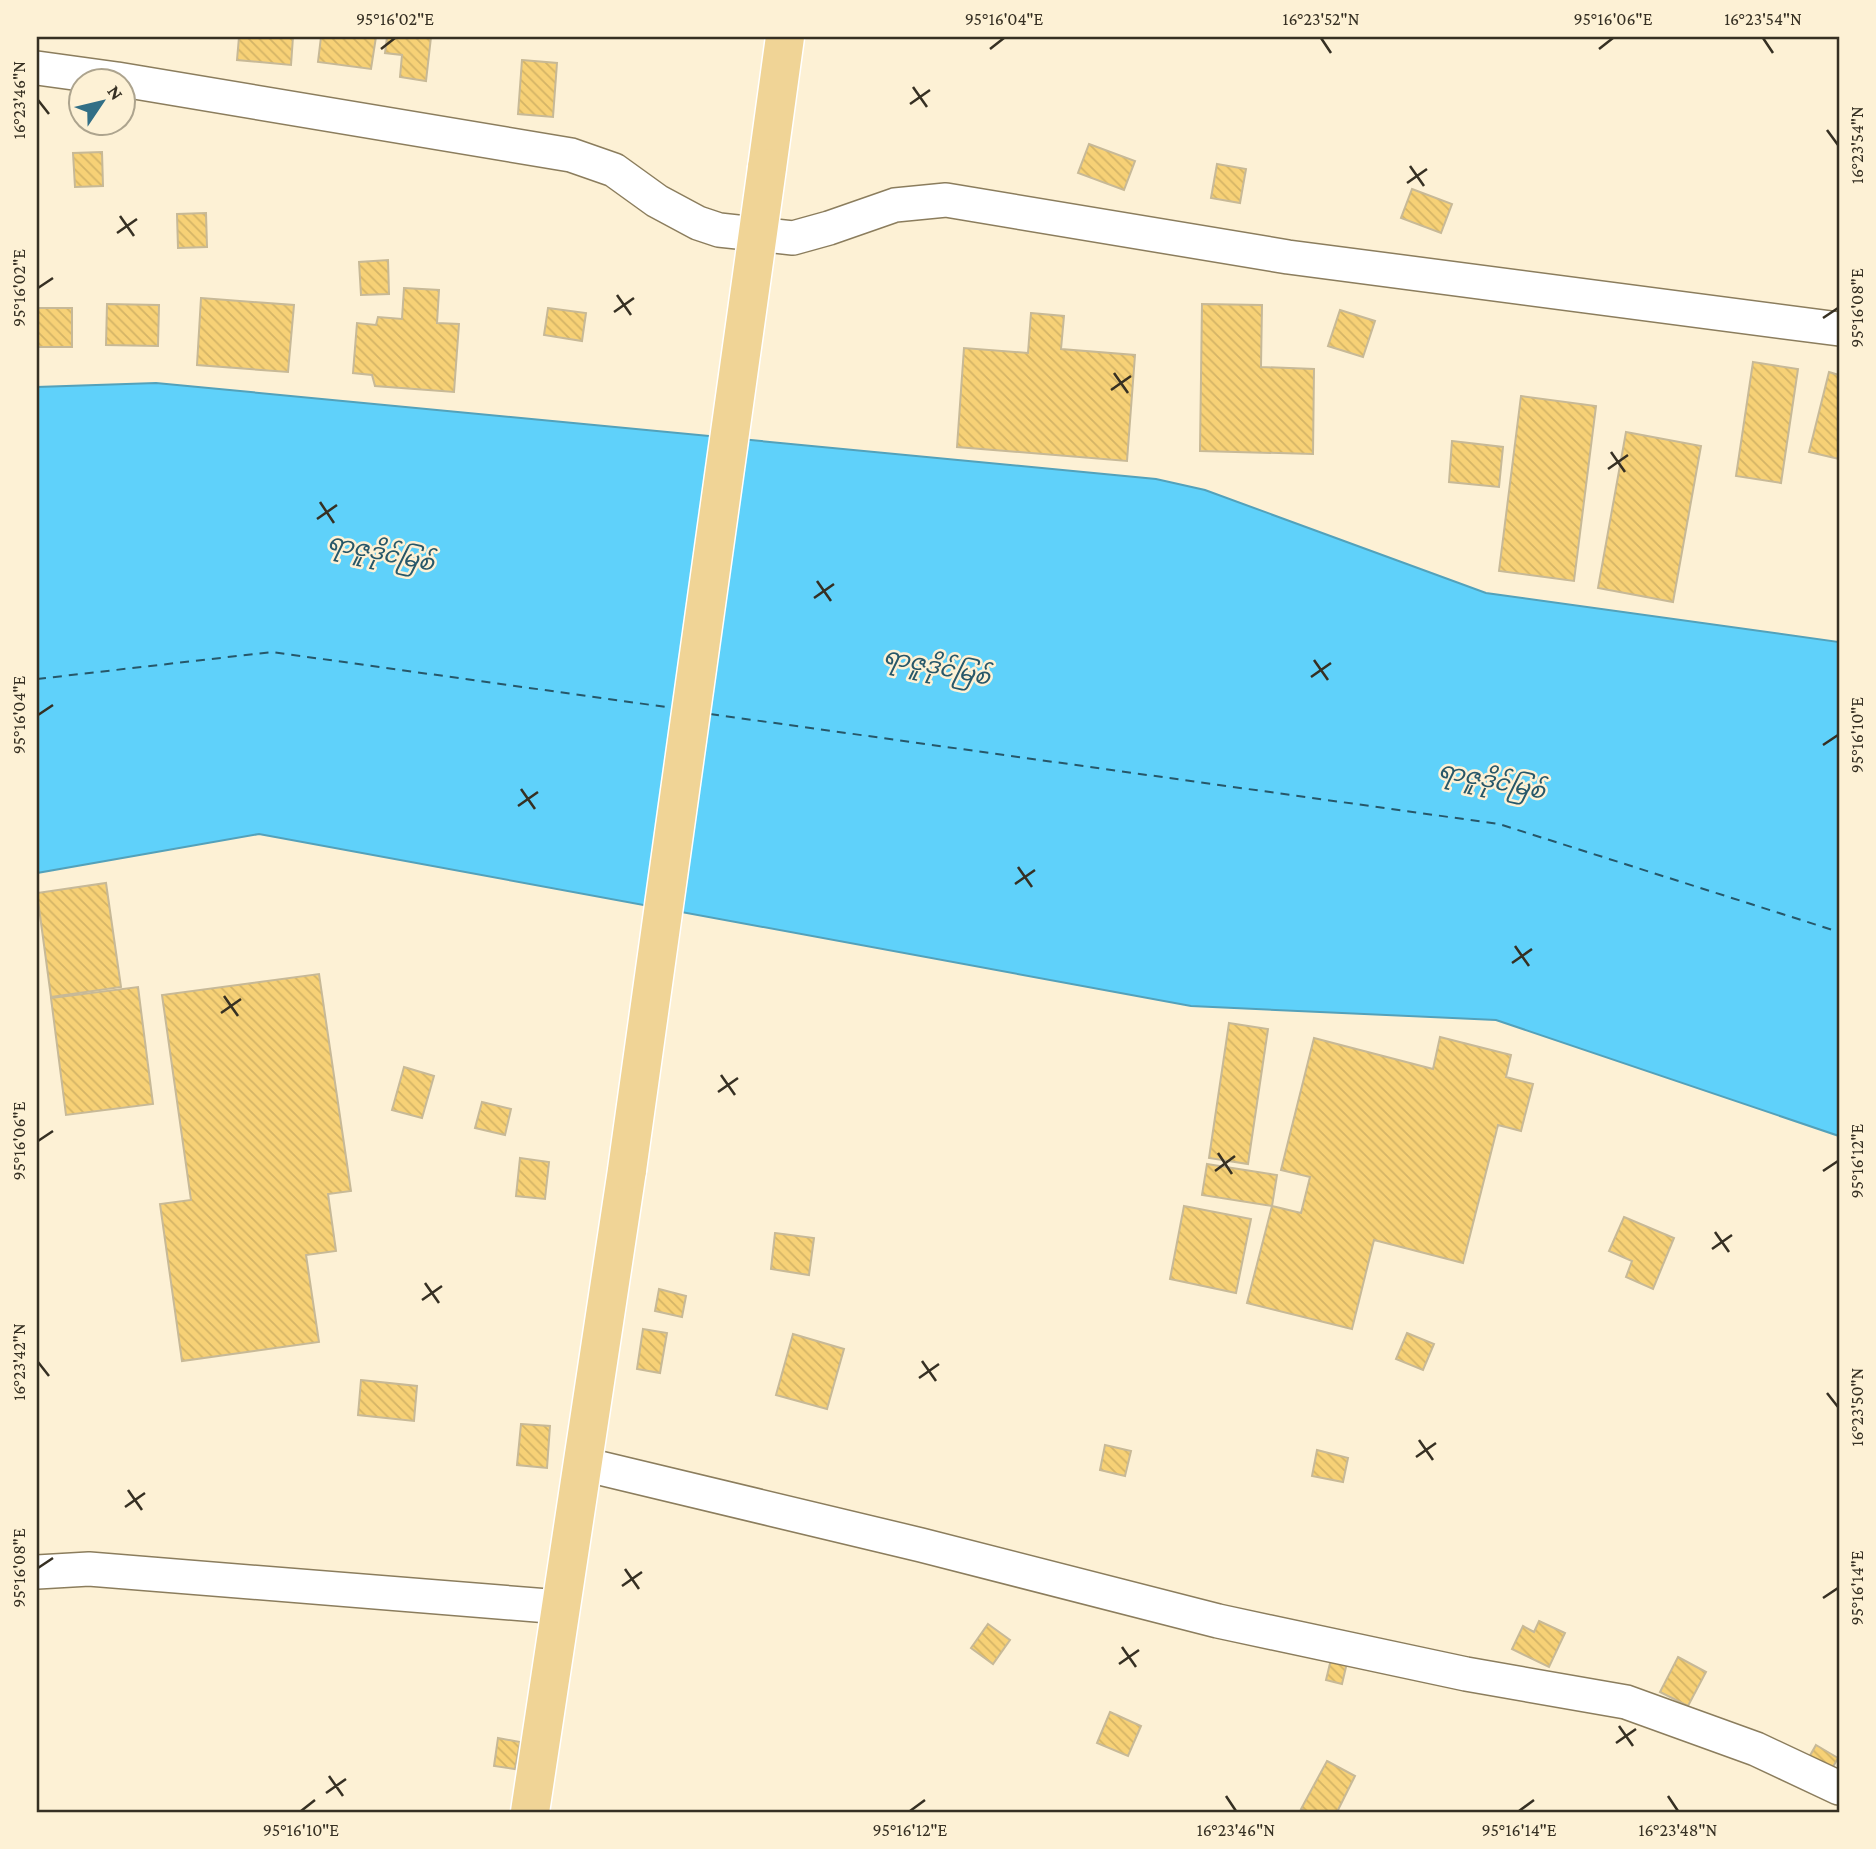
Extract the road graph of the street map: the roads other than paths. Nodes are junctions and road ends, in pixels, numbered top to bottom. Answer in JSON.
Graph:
{"nodes":[{"id":1,"x":785,"y":37,"type":"edge"},
{"id":2,"x":37,"y":68,"type":"edge"},
{"id":3,"x":1839,"y":329,"type":"edge"},
{"id":4,"x":583,"y":1464,"type":"junction"},
{"id":5,"x":37,"y":1572,"type":"edge"},
{"id":6,"x":561,"y":1606,"type":"junction"},
{"id":7,"x":1839,"y":1788,"type":"edge"},
{"id":8,"x":530,"y":1812,"type":"edge"}],
"edges":[{"from":1,"to":4,"type":"highway","bridge":true},
{"from":2,"to":3,"type":"street"},
{"from":4,"to":6,"type":"highway"},
{"from":4,"to":7,"type":"street"},
{"from":5,"to":6,"type":"street"},
{"from":6,"to":8,"type":"highway"}]}
